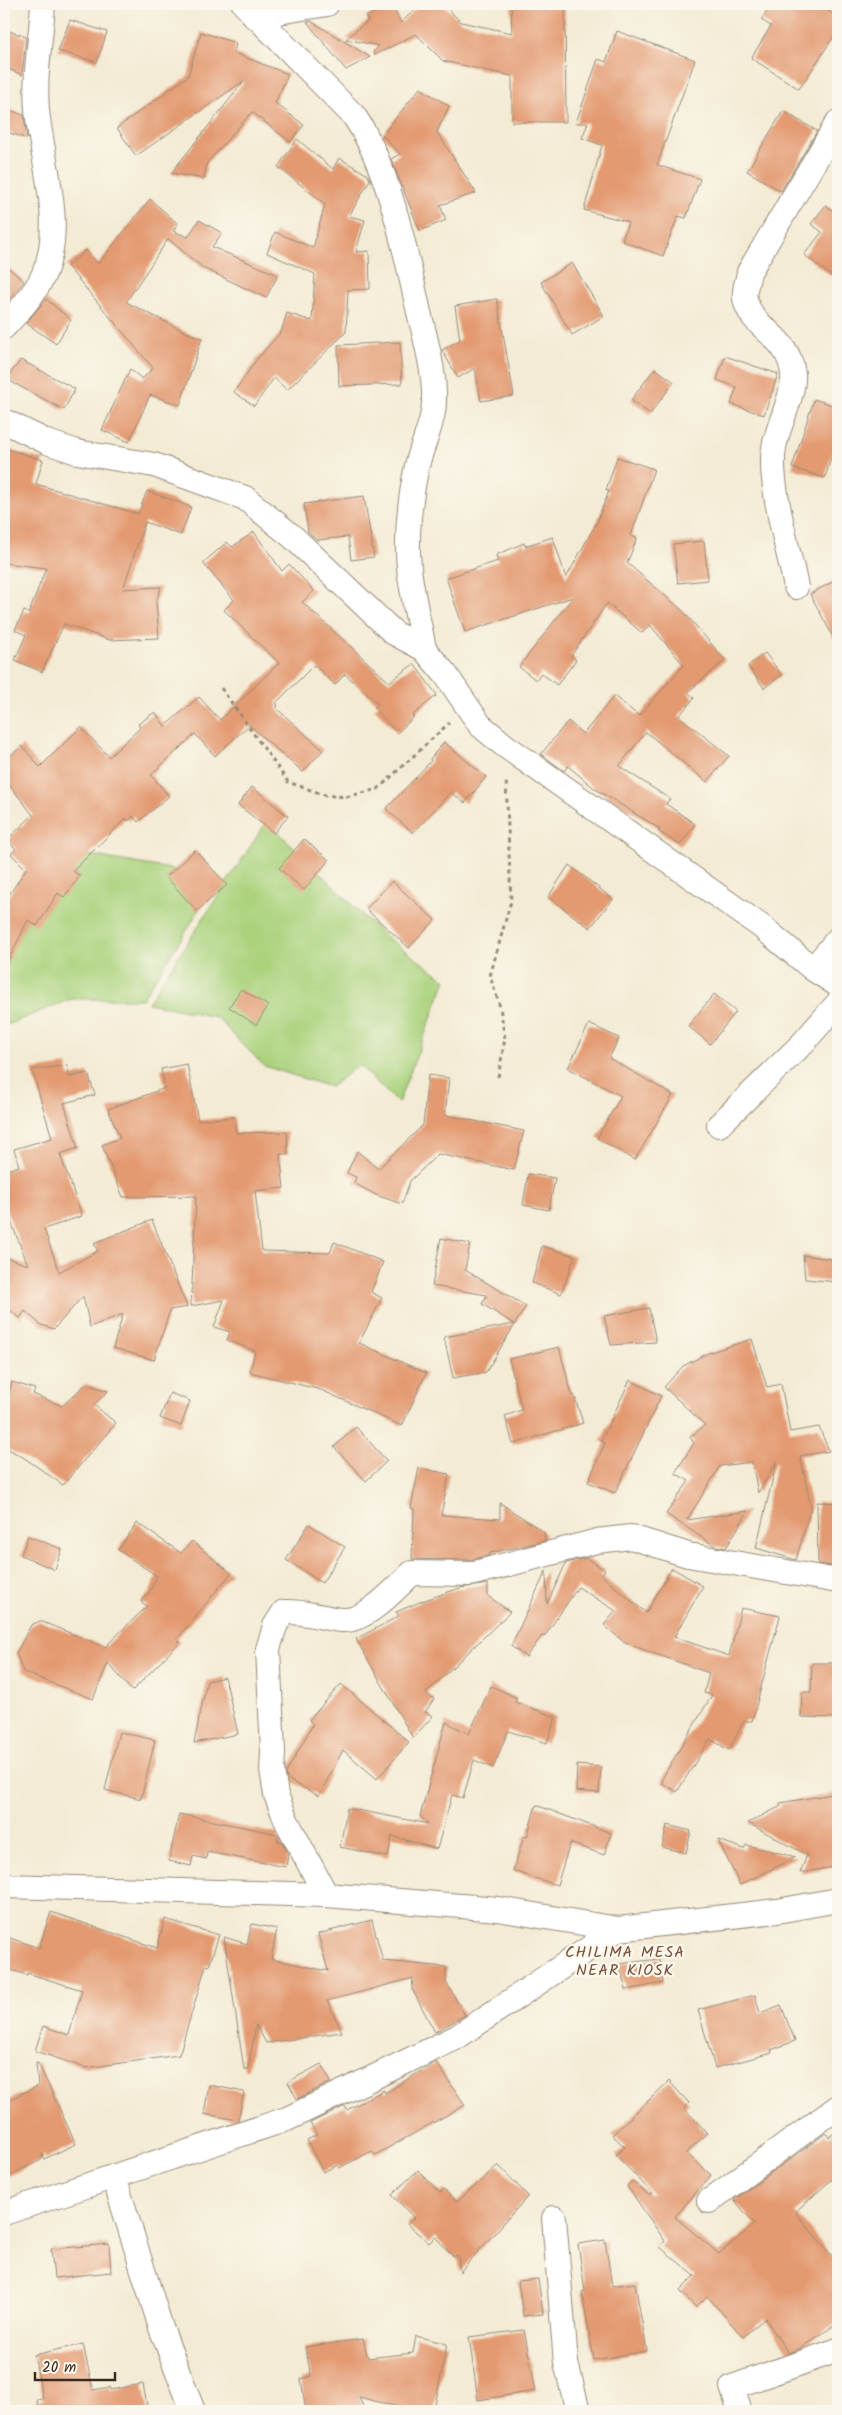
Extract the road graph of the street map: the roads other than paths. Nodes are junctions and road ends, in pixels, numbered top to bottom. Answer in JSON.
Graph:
{"nodes":[{"id":1,"x":43,"y":4,"type":"edge"},
{"id":2,"x":327,"y":4,"type":"edge"},
{"id":3,"x":249,"y":10,"type":"edge"},
{"id":4,"x":838,"y":122,"type":"edge"},
{"id":5,"x":4,"y":328,"type":"edge"},
{"id":6,"x":4,"y":421,"type":"edge"},
{"id":7,"x":796,"y":587,"type":"dead end"},
{"id":8,"x":424,"y":650,"type":"junction"},
{"id":9,"x":838,"y":939,"type":"edge"},
{"id":10,"x":814,"y":968,"type":"junction"},
{"id":11,"x":838,"y":985,"type":"edge"},
{"id":12,"x":838,"y":1003,"type":"edge"},
{"id":13,"x":719,"y":1125,"type":"dead end"},
{"id":14,"x":838,"y":1581,"type":"edge"},
{"id":15,"x":4,"y":1886,"type":"edge"},
{"id":16,"x":326,"y":1896,"type":"junction"},
{"id":17,"x":838,"y":1900,"type":"edge"},
{"id":18,"x":618,"y":1929,"type":"junction"},
{"id":19,"x":838,"y":2107,"type":"edge"},
{"id":20,"x":114,"y":2177,"type":"junction"},
{"id":21,"x":709,"y":2201,"type":"dead end"},
{"id":22,"x":4,"y":2213,"type":"edge"},
{"id":23,"x":554,"y":2218,"type":"dead end"},
{"id":24,"x":838,"y":2350,"type":"edge"},
{"id":25,"x":193,"y":2411,"type":"edge"},
{"id":26,"x":578,"y":2411,"type":"edge"},
{"id":27,"x":740,"y":2411,"type":"edge"}],
"edges":[{"from":1,"to":5,"type":"street"},
{"from":2,"to":3,"type":"street"},
{"from":3,"to":8,"type":"street"},
{"from":4,"to":7,"type":"street"},
{"from":6,"to":8,"type":"street"},
{"from":8,"to":10,"type":"street"},
{"from":9,"to":10,"type":"street"},
{"from":10,"to":11,"type":"street"},
{"from":12,"to":13,"type":"street"},
{"from":14,"to":16,"type":"street"},
{"from":15,"to":16,"type":"street"},
{"from":16,"to":18,"type":"street"},
{"from":17,"to":18,"type":"street"},
{"from":18,"to":20,"type":"street"},
{"from":19,"to":21,"type":"street"},
{"from":20,"to":22,"type":"street"},
{"from":20,"to":25,"type":"street"},
{"from":23,"to":26,"type":"street"},
{"from":24,"to":27,"type":"street"}]}
